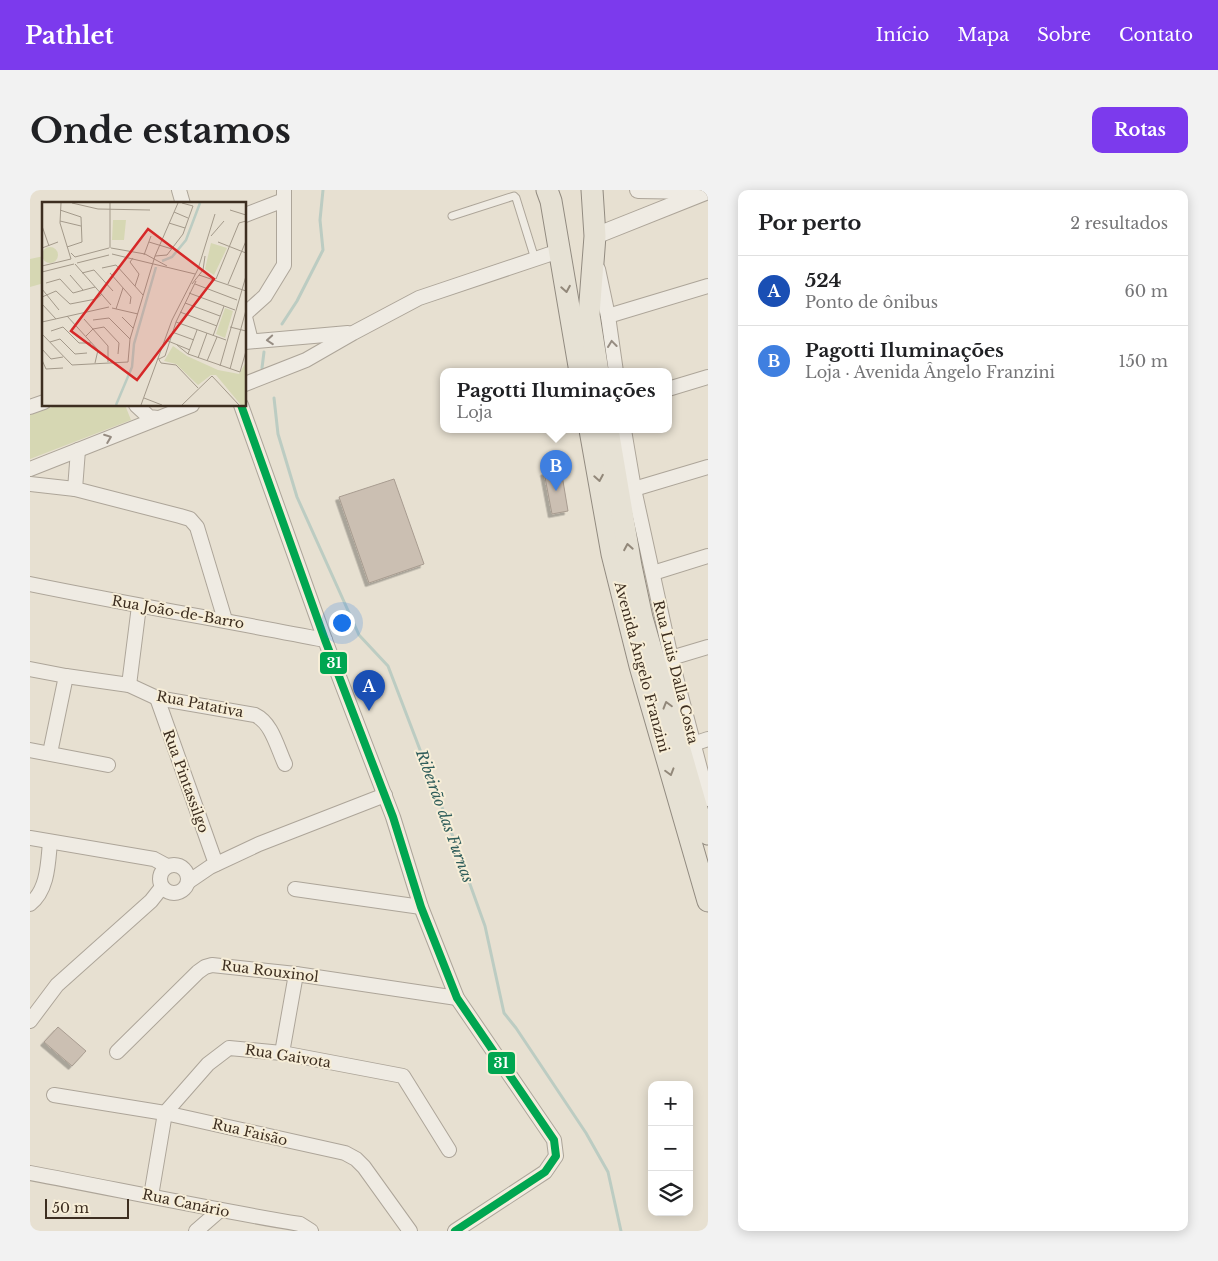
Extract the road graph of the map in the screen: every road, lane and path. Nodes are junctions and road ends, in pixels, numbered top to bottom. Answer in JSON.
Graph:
{"nodes":[{"id":1,"x":547,"y":190,"type":"edge"},
{"id":2,"x":592,"y":190,"type":"edge"},
{"id":3,"x":638,"y":190,"type":"edge"},
{"id":4,"x":707,"y":191,"type":"edge"},
{"id":5,"x":284,"y":195,"type":"edge"},
{"id":6,"x":246,"y":214,"type":"edge"},
{"id":7,"x":452,"y":216,"type":"dead end"},
{"id":8,"x":594,"y":242,"type":"junction"},
{"id":9,"x":559,"y":251,"type":"junction"},
{"id":10,"x":535,"y":259,"type":"junction"},
{"id":11,"x":708,"y":286,"type":"edge"},
{"id":12,"x":246,"y":315,"type":"edge"},
{"id":13,"x":608,"y":316,"type":"junction"},
{"id":14,"x":246,"y":325,"type":"edge"},
{"id":15,"x":353,"y":333,"type":"junction"},
{"id":16,"x":300,"y":338,"type":"junction"},
{"id":17,"x":248,"y":342,"type":"edge"},
{"id":18,"x":306,"y":360,"type":"junction"},
{"id":19,"x":579,"y":368,"type":"edge"},
{"id":20,"x":597,"y":368,"type":"edge"},
{"id":21,"x":615,"y":368,"type":"edge"},
{"id":22,"x":708,"y":377,"type":"edge"},
{"id":23,"x":246,"y":384,"type":"edge"},
{"id":24,"x":672,"y":388,"type":"edge"},
{"id":25,"x":42,"y":403,"type":"edge"},
{"id":26,"x":137,"y":406,"type":"edge"},
{"id":27,"x":189,"y":406,"type":"edge"},
{"id":28,"x":241,"y":406,"type":"edge"},
{"id":29,"x":30,"y":407,"type":"edge"},
{"id":30,"x":158,"y":418,"type":"junction"},
{"id":31,"x":591,"y":433,"type":"edge"},
{"id":32,"x":609,"y":433,"type":"edge"},
{"id":33,"x":625,"y":433,"type":"edge"},
{"id":34,"x":78,"y":450,"type":"junction"},
{"id":35,"x":708,"y":467,"type":"edge"},
{"id":36,"x":30,"y":469,"type":"edge"},
{"id":37,"x":30,"y":484,"type":"edge"},
{"id":38,"x":75,"y":489,"type":"junction"},
{"id":39,"x":634,"y":489,"type":"junction"},
{"id":40,"x":708,"y":556,"type":"edge"},
{"id":41,"x":653,"y":574,"type":"junction"},
{"id":42,"x":30,"y":584,"type":"edge"},
{"id":43,"x":139,"y":606,"type":"junction"},
{"id":44,"x":226,"y":620,"type":"junction"},
{"id":45,"x":326,"y":640,"type":"junction"},
{"id":46,"x":708,"y":647,"type":"edge"},
{"id":47,"x":671,"y":658,"type":"junction"},
{"id":48,"x":30,"y":669,"type":"edge"},
{"id":49,"x":66,"y":676,"type":"junction"},
{"id":50,"x":129,"y":685,"type":"junction"},
{"id":51,"x":157,"y":698,"type":"junction"},
{"id":52,"x":708,"y":739,"type":"edge"},
{"id":53,"x":694,"y":744,"type":"junction"},
{"id":54,"x":30,"y":750,"type":"edge"},
{"id":55,"x":50,"y":753,"type":"junction"},
{"id":56,"x":285,"y":764,"type":"dead end"},
{"id":57,"x":108,"y":765,"type":"dead end"},
{"id":58,"x":385,"y":795,"type":"junction"},
{"id":59,"x":708,"y":799,"type":"edge"},
{"id":60,"x":708,"y":834,"type":"edge"},
{"id":61,"x":30,"y":838,"type":"edge"},
{"id":62,"x":50,"y":842,"type":"junction"},
{"id":63,"x":154,"y":859,"type":"junction"},
{"id":64,"x":213,"y":866,"type":"junction"},
{"id":65,"x":174,"y":867,"type":"junction"},
{"id":66,"x":161,"y":883,"type":"junction"},
{"id":67,"x":183,"y":887,"type":"junction"},
{"id":68,"x":295,"y":889,"type":"dead end"},
{"id":69,"x":151,"y":901,"type":"junction"},
{"id":70,"x":708,"y":901,"type":"edge"},
{"id":71,"x":30,"y":904,"type":"edge"},
{"id":72,"x":421,"y":907,"type":"junction"},
{"id":73,"x":296,"y":974,"type":"junction"},
{"id":74,"x":457,"y":998,"type":"junction"},
{"id":75,"x":30,"y":1021,"type":"edge"},
{"id":76,"x":117,"y":1052,"type":"dead end"},
{"id":77,"x":282,"y":1054,"type":"junction"},
{"id":78,"x":54,"y":1096,"type":"dead end"},
{"id":79,"x":165,"y":1113,"type":"junction"},
{"id":80,"x":449,"y":1150,"type":"dead end"},
{"id":81,"x":30,"y":1173,"type":"edge"},
{"id":82,"x":151,"y":1196,"type":"junction"},
{"id":83,"x":219,"y":1211,"type":"junction"},
{"id":84,"x":196,"y":1231,"type":"edge"},
{"id":85,"x":311,"y":1231,"type":"edge"},
{"id":86,"x":410,"y":1231,"type":"edge"},
{"id":87,"x":455,"y":1231,"type":"edge"}],
"edges":[{"from":1,"to":9,"type":"main road"},
{"from":2,"to":8,"type":"main road"},
{"from":3,"to":4,"type":"street"},
{"from":4,"to":8,"type":"street"},
{"from":5,"to":6,"type":"street"},
{"from":5,"to":12,"type":"street"},
{"from":7,"to":10,"type":"lane"},
{"from":8,"to":13,"type":"street"},
{"from":8,"to":20,"type":"main road"},
{"from":9,"to":10,"type":"street"},
{"from":9,"to":19,"type":"main road","one_way":true},
{"from":10,"to":15,"type":"street"},
{"from":11,"to":13,"type":"street"},
{"from":21,"to":13,"type":"street","one_way":true},
{"from":14,"to":17,"type":"street"},
{"from":15,"to":16,"type":"street"},
{"from":15,"to":18,"type":"street"},
{"from":16,"to":17,"type":"street","one_way":true},
{"from":16,"to":18,"type":"street"},
{"from":18,"to":23,"type":"street"},
{"from":22,"to":24,"type":"street"},
{"from":25,"to":29,"type":"street"},
{"from":26,"to":30,"type":"street"},
{"from":27,"to":30,"type":"street"},
{"from":28,"to":45,"type":"street"},
{"from":34,"to":30,"type":"street","one_way":true},
{"from":31,"to":70,"type":"main road","name":"Avenida Ângelo Franzini","one_way":true},
{"from":60,"to":32,"type":"main road","name":"Avenida Ângelo Franzini","one_way":true},
{"from":33,"to":39,"type":"street","name":"Rua Luis Dalla Costa"},
{"from":34,"to":36,"type":"street"},
{"from":34,"to":38,"type":"street"},
{"from":35,"to":39,"type":"street"},
{"from":37,"to":38,"type":"street"},
{"from":38,"to":44,"type":"street"},
{"from":39,"to":41,"type":"street","name":"Rua Luis Dalla Costa"},
{"from":40,"to":41,"type":"street"},
{"from":41,"to":47,"type":"street","name":"Rua Luis Dalla Costa"},
{"from":42,"to":43,"type":"street","name":"Rua João-de-Barro"},
{"from":43,"to":44,"type":"street","name":"Rua João-de-Barro"},
{"from":43,"to":50,"type":"street"},
{"from":44,"to":45,"type":"street","name":"Rua João-de-Barro"},
{"from":45,"to":58,"type":"street"},
{"from":46,"to":47,"type":"street"},
{"from":47,"to":53,"type":"street","name":"Rua Luis Dalla Costa"},
{"from":48,"to":49,"type":"street","name":"Rua Patativa"},
{"from":49,"to":50,"type":"street","name":"Rua Patativa"},
{"from":49,"to":55,"type":"street"},
{"from":50,"to":51,"type":"street","name":"Rua Patativa"},
{"from":51,"to":56,"type":"street","name":"Rua Patativa"},
{"from":51,"to":64,"type":"street","name":"Rua Pintassilgo"},
{"from":52,"to":53,"type":"street"},
{"from":53,"to":59,"type":"street","name":"Rua Luis Dalla Costa"},
{"from":54,"to":55,"type":"street"},
{"from":55,"to":57,"type":"street"},
{"from":58,"to":64,"type":"street"},
{"from":58,"to":72,"type":"street"},
{"from":61,"to":62,"type":"street"},
{"from":62,"to":63,"type":"street"},
{"from":62,"to":71,"type":"street"},
{"from":63,"to":65,"type":"street"},
{"from":63,"to":66,"type":"street"},
{"from":64,"to":65,"type":"street"},
{"from":64,"to":67,"type":"street"},
{"from":65,"to":66,"type":"street"},
{"from":65,"to":67,"type":"street"},
{"from":66,"to":67,"type":"street"},
{"from":66,"to":69,"type":"street"},
{"from":67,"to":69,"type":"street"},
{"from":68,"to":72,"type":"street"},
{"from":69,"to":75,"type":"street"},
{"from":72,"to":74,"type":"street"},
{"from":73,"to":74,"type":"street","name":"Rua Rouxinol"},
{"from":73,"to":76,"type":"street","name":"Rua Rouxinol"},
{"from":73,"to":77,"type":"street"},
{"from":74,"to":87,"type":"street"},
{"from":77,"to":79,"type":"street","name":"Rua Gaivota"},
{"from":77,"to":80,"type":"street","name":"Rua Gaivota"},
{"from":78,"to":79,"type":"street","name":"Rua Faisão"},
{"from":79,"to":82,"type":"street"},
{"from":79,"to":86,"type":"street","name":"Rua Faisão"},
{"from":81,"to":82,"type":"street","name":"Rua Canário"},
{"from":82,"to":83,"type":"street","name":"Rua Canário"},
{"from":83,"to":84,"type":"street"},
{"from":83,"to":85,"type":"street","name":"Rua Canário"}]}
